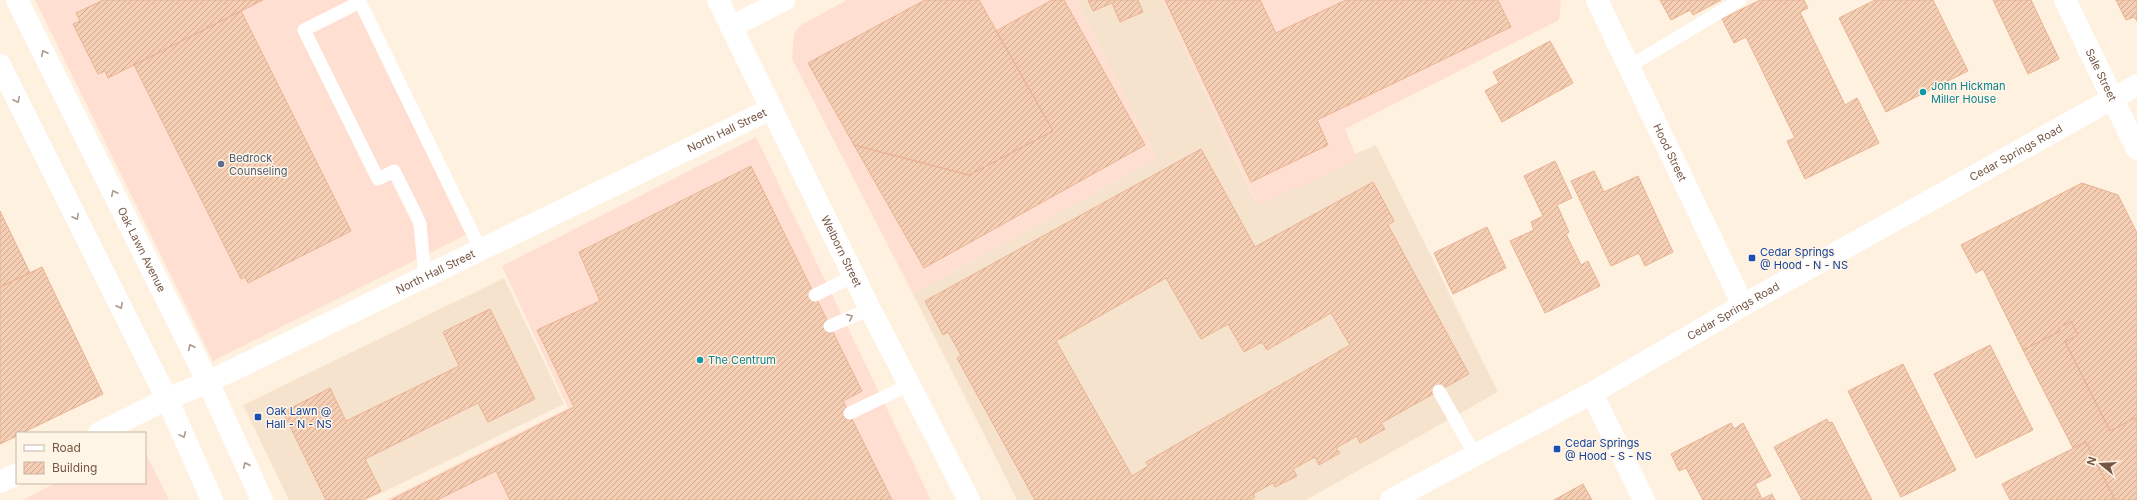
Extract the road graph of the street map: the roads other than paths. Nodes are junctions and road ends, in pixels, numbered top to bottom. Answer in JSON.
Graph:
{"nodes":[{"id":1,"x":17,"y":0,"type":"edge"},
{"id":2,"x":718,"y":0,"type":"edge"},
{"id":3,"x":784,"y":0,"type":"edge"},
{"id":4,"x":1597,"y":0,"type":"edge"},
{"id":5,"x":1740,"y":0,"type":"edge"},
{"id":6,"x":2065,"y":0,"type":"edge"},
{"id":7,"x":360,"y":1,"type":"edge"},
{"id":8,"x":732,"y":27,"type":"junction"},
{"id":9,"x":0,"y":66,"type":"edge"},
{"id":10,"x":1628,"y":67,"type":"junction"},
{"id":11,"x":2137,"y":85,"type":"edge"},
{"id":12,"x":2112,"y":99,"type":"junction"},
{"id":13,"x":771,"y":109,"type":"junction"},
{"id":14,"x":2137,"y":150,"type":"edge"},
{"id":15,"x":481,"y":250,"type":"junction"},
{"id":16,"x":854,"y":276,"type":"junction"},
{"id":17,"x":425,"y":277,"type":"junction"},
{"id":18,"x":815,"y":295,"type":"dead end"},
{"id":19,"x":1742,"y":304,"type":"junction"},
{"id":20,"x":870,"y":309,"type":"junction"},
{"id":21,"x":830,"y":326,"type":"dead end"},
{"id":22,"x":208,"y":382,"type":"junction"},
{"id":23,"x":909,"y":385,"type":"junction"},
{"id":24,"x":1439,"y":391,"type":"dead end"},
{"id":25,"x":1592,"y":393,"type":"junction"},
{"id":26,"x":167,"y":399,"type":"junction"},
{"id":27,"x":850,"y":413,"type":"dead end"},
{"id":28,"x":101,"y":432,"type":"edge"},
{"id":29,"x":1475,"y":455,"type":"junction"},
{"id":30,"x":16,"y":474,"type":"edge"},
{"id":31,"x":0,"y":482,"type":"edge"},
{"id":32,"x":212,"y":500,"type":"edge"},
{"id":33,"x":262,"y":500,"type":"edge"},
{"id":34,"x":969,"y":500,"type":"edge"},
{"id":35,"x":1391,"y":500,"type":"edge"},
{"id":36,"x":1644,"y":500,"type":"edge"}],
"edges":[{"from":22,"to":1,"type":"street","name":"Oak Lawn Avenue","one_way":true},
{"from":2,"to":8,"type":"street","name":"Welborn Street"},
{"from":3,"to":8,"type":"street"},
{"from":4,"to":10,"type":"street","name":"Hood Street"},
{"from":5,"to":10,"type":"lane"},
{"from":6,"to":12,"type":"street","name":"Sale Street"},
{"from":7,"to":15,"type":"lane"},
{"from":7,"to":17,"type":"lane"},
{"from":8,"to":13,"type":"street","name":"Welborn Street"},
{"from":9,"to":26,"type":"street","one_way":true},
{"from":10,"to":19,"type":"street","name":"Hood Street"},
{"from":11,"to":12,"type":"street","name":"Cedar Springs Road"},
{"from":12,"to":14,"type":"street","name":"Sale Street"},
{"from":12,"to":19,"type":"street","name":"Cedar Springs Road"},
{"from":13,"to":15,"type":"street","name":"North Hall Street"},
{"from":13,"to":16,"type":"street","name":"Welborn Street"},
{"from":15,"to":17,"type":"street","name":"North Hall Street"},
{"from":16,"to":18,"type":"lane"},
{"from":16,"to":20,"type":"street","name":"Welborn Street"},
{"from":17,"to":22,"type":"street","name":"North Hall Street"},
{"from":19,"to":25,"type":"street","name":"Cedar Springs Road"},
{"from":21,"to":20,"type":"lane","one_way":true},
{"from":20,"to":23,"type":"street","name":"Welborn Street"},
{"from":22,"to":26,"type":"street","name":"North Hall Street"},
{"from":33,"to":22,"type":"street","name":"Oak Lawn Avenue","one_way":true},
{"from":23,"to":27,"type":"lane"},
{"from":23,"to":34,"type":"street","name":"Welborn Street"},
{"from":24,"to":29,"type":"lane"},
{"from":25,"to":29,"type":"street","name":"Cedar Springs Road"},
{"from":25,"to":36,"type":"street"},
{"from":26,"to":28,"type":"street","name":"North Hall Street"},
{"from":26,"to":32,"type":"street","one_way":true},
{"from":29,"to":35,"type":"street","name":"Cedar Springs Road"},
{"from":30,"to":31,"type":"street"}]}
